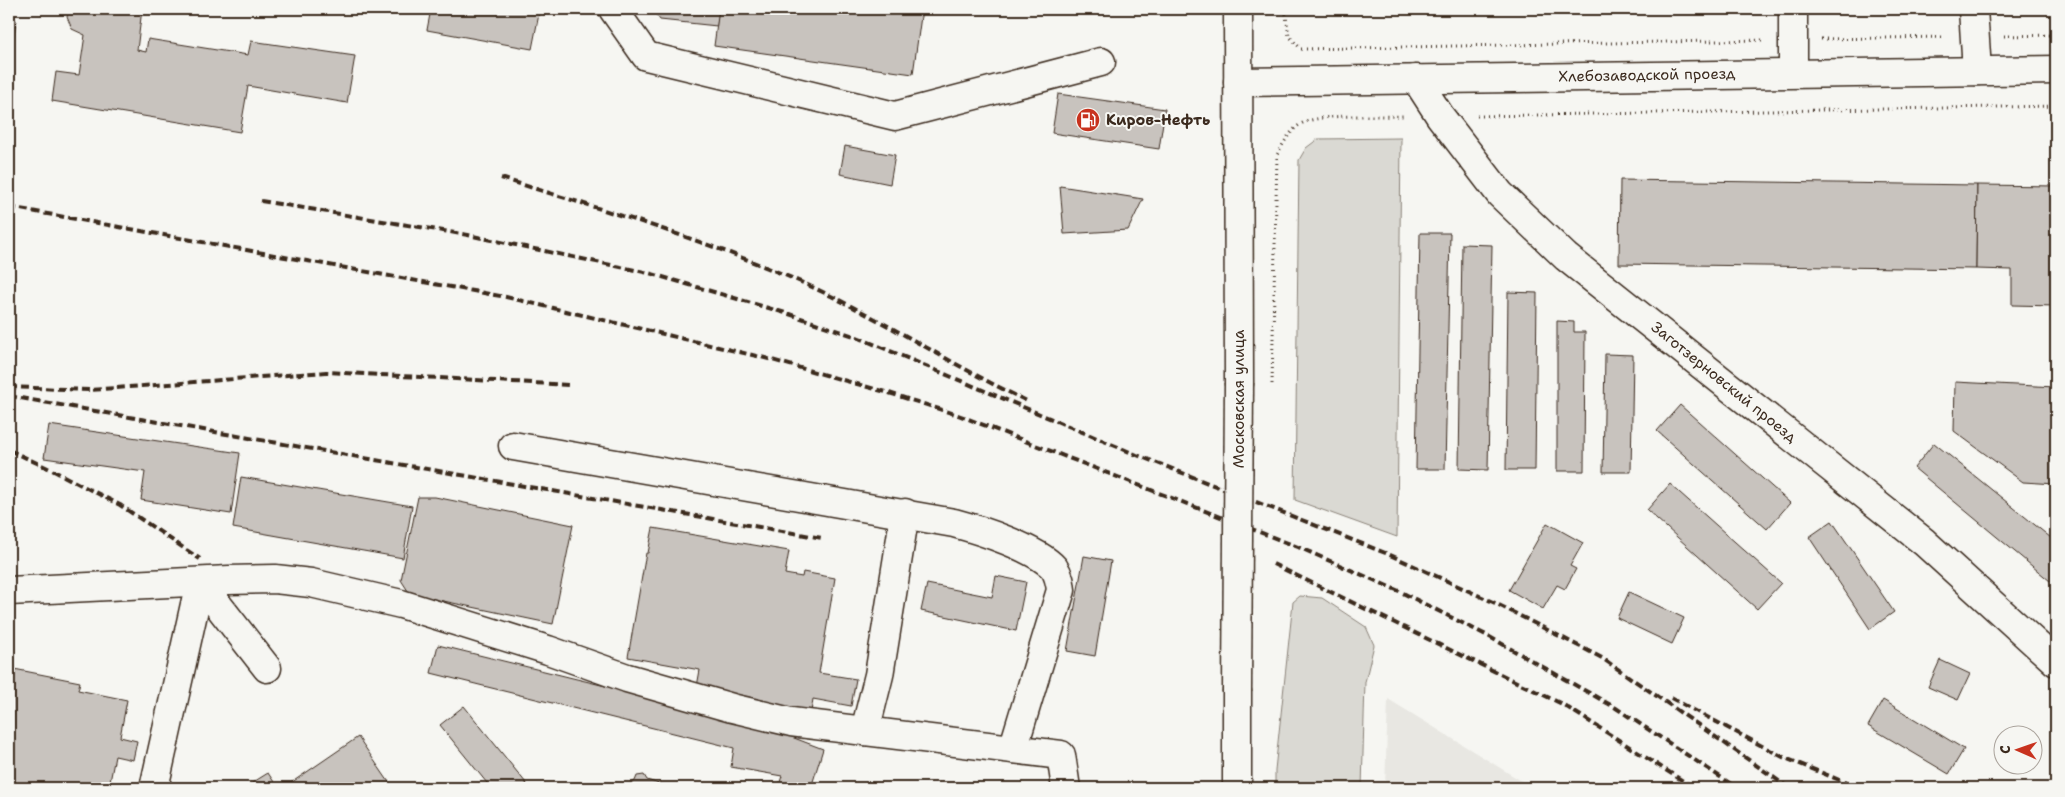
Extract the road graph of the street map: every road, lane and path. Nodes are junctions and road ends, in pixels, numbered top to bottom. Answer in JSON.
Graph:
{"nodes":[{"id":1,"x":613,"y":9,"type":"edge"},
{"id":2,"x":1238,"y":9,"type":"edge"},
{"id":3,"x":1285,"y":9,"type":"edge"},
{"id":4,"x":1793,"y":9,"type":"edge"},
{"id":5,"x":1973,"y":9,"type":"edge"},
{"id":6,"x":2056,"y":35,"type":"edge"},
{"id":7,"x":1974,"y":37,"type":"junction"},
{"id":8,"x":1793,"y":39,"type":"junction"},
{"id":9,"x":1101,"y":62,"type":"dead end"},
{"id":10,"x":2056,"y":70,"type":"edge"},
{"id":11,"x":1976,"y":71,"type":"junction"},
{"id":12,"x":1793,"y":73,"type":"junction"},
{"id":13,"x":1416,"y":79,"type":"junction"},
{"id":14,"x":1238,"y":82,"type":"junction"},
{"id":15,"x":2056,"y":106,"type":"edge"},
{"id":16,"x":1440,"y":116,"type":"junction"},
{"id":17,"x":1272,"y":384,"type":"dead end"},
{"id":18,"x":513,"y":446,"type":"dead end"},
{"id":19,"x":905,"y":513,"type":"junction"},
{"id":20,"x":200,"y":582,"type":"junction"},
{"id":21,"x":9,"y":591,"type":"edge"},
{"id":22,"x":2056,"y":662,"type":"edge"},
{"id":23,"x":268,"y":668,"type":"dead end"},
{"id":24,"x":866,"y":731,"type":"junction"},
{"id":25,"x":1013,"y":750,"type":"junction"},
{"id":26,"x":154,"y":788,"type":"edge"},
{"id":27,"x":1066,"y":788,"type":"edge"},
{"id":28,"x":1236,"y":788,"type":"edge"}],
"edges":[{"from":1,"to":9,"type":"street"},
{"from":2,"to":14,"type":"street","name":"Московская улица"},
{"from":3,"to":8,"type":"path"},
{"from":4,"to":8,"type":"street"},
{"from":5,"to":7,"type":"street"},
{"from":6,"to":7,"type":"path"},
{"from":7,"to":8,"type":"path"},
{"from":7,"to":11,"type":"street"},
{"from":8,"to":12,"type":"street"},
{"from":10,"to":11,"type":"street","name":"Хлебозаводской проезд"},
{"from":11,"to":12,"type":"street","name":"Хлебозаводской проезд"},
{"from":12,"to":13,"type":"street","name":"Хлебозаводской проезд"},
{"from":13,"to":14,"type":"street","name":"Хлебозаводской проезд"},
{"from":13,"to":16,"type":"street","name":"Заготзерновский проезд"},
{"from":14,"to":28,"type":"street","name":"Московская улица","bridge":true},
{"from":15,"to":16,"type":"path"},
{"from":16,"to":17,"type":"path"},
{"from":16,"to":22,"type":"street","name":"Заготзерновский проезд"},
{"from":18,"to":19,"type":"street"},
{"from":19,"to":24,"type":"street"},
{"from":19,"to":25,"type":"street"},
{"from":20,"to":21,"type":"street"},
{"from":20,"to":23,"type":"street"},
{"from":20,"to":24,"type":"street"},
{"from":20,"to":26,"type":"street"},
{"from":24,"to":25,"type":"street"},
{"from":25,"to":27,"type":"street"}]}
